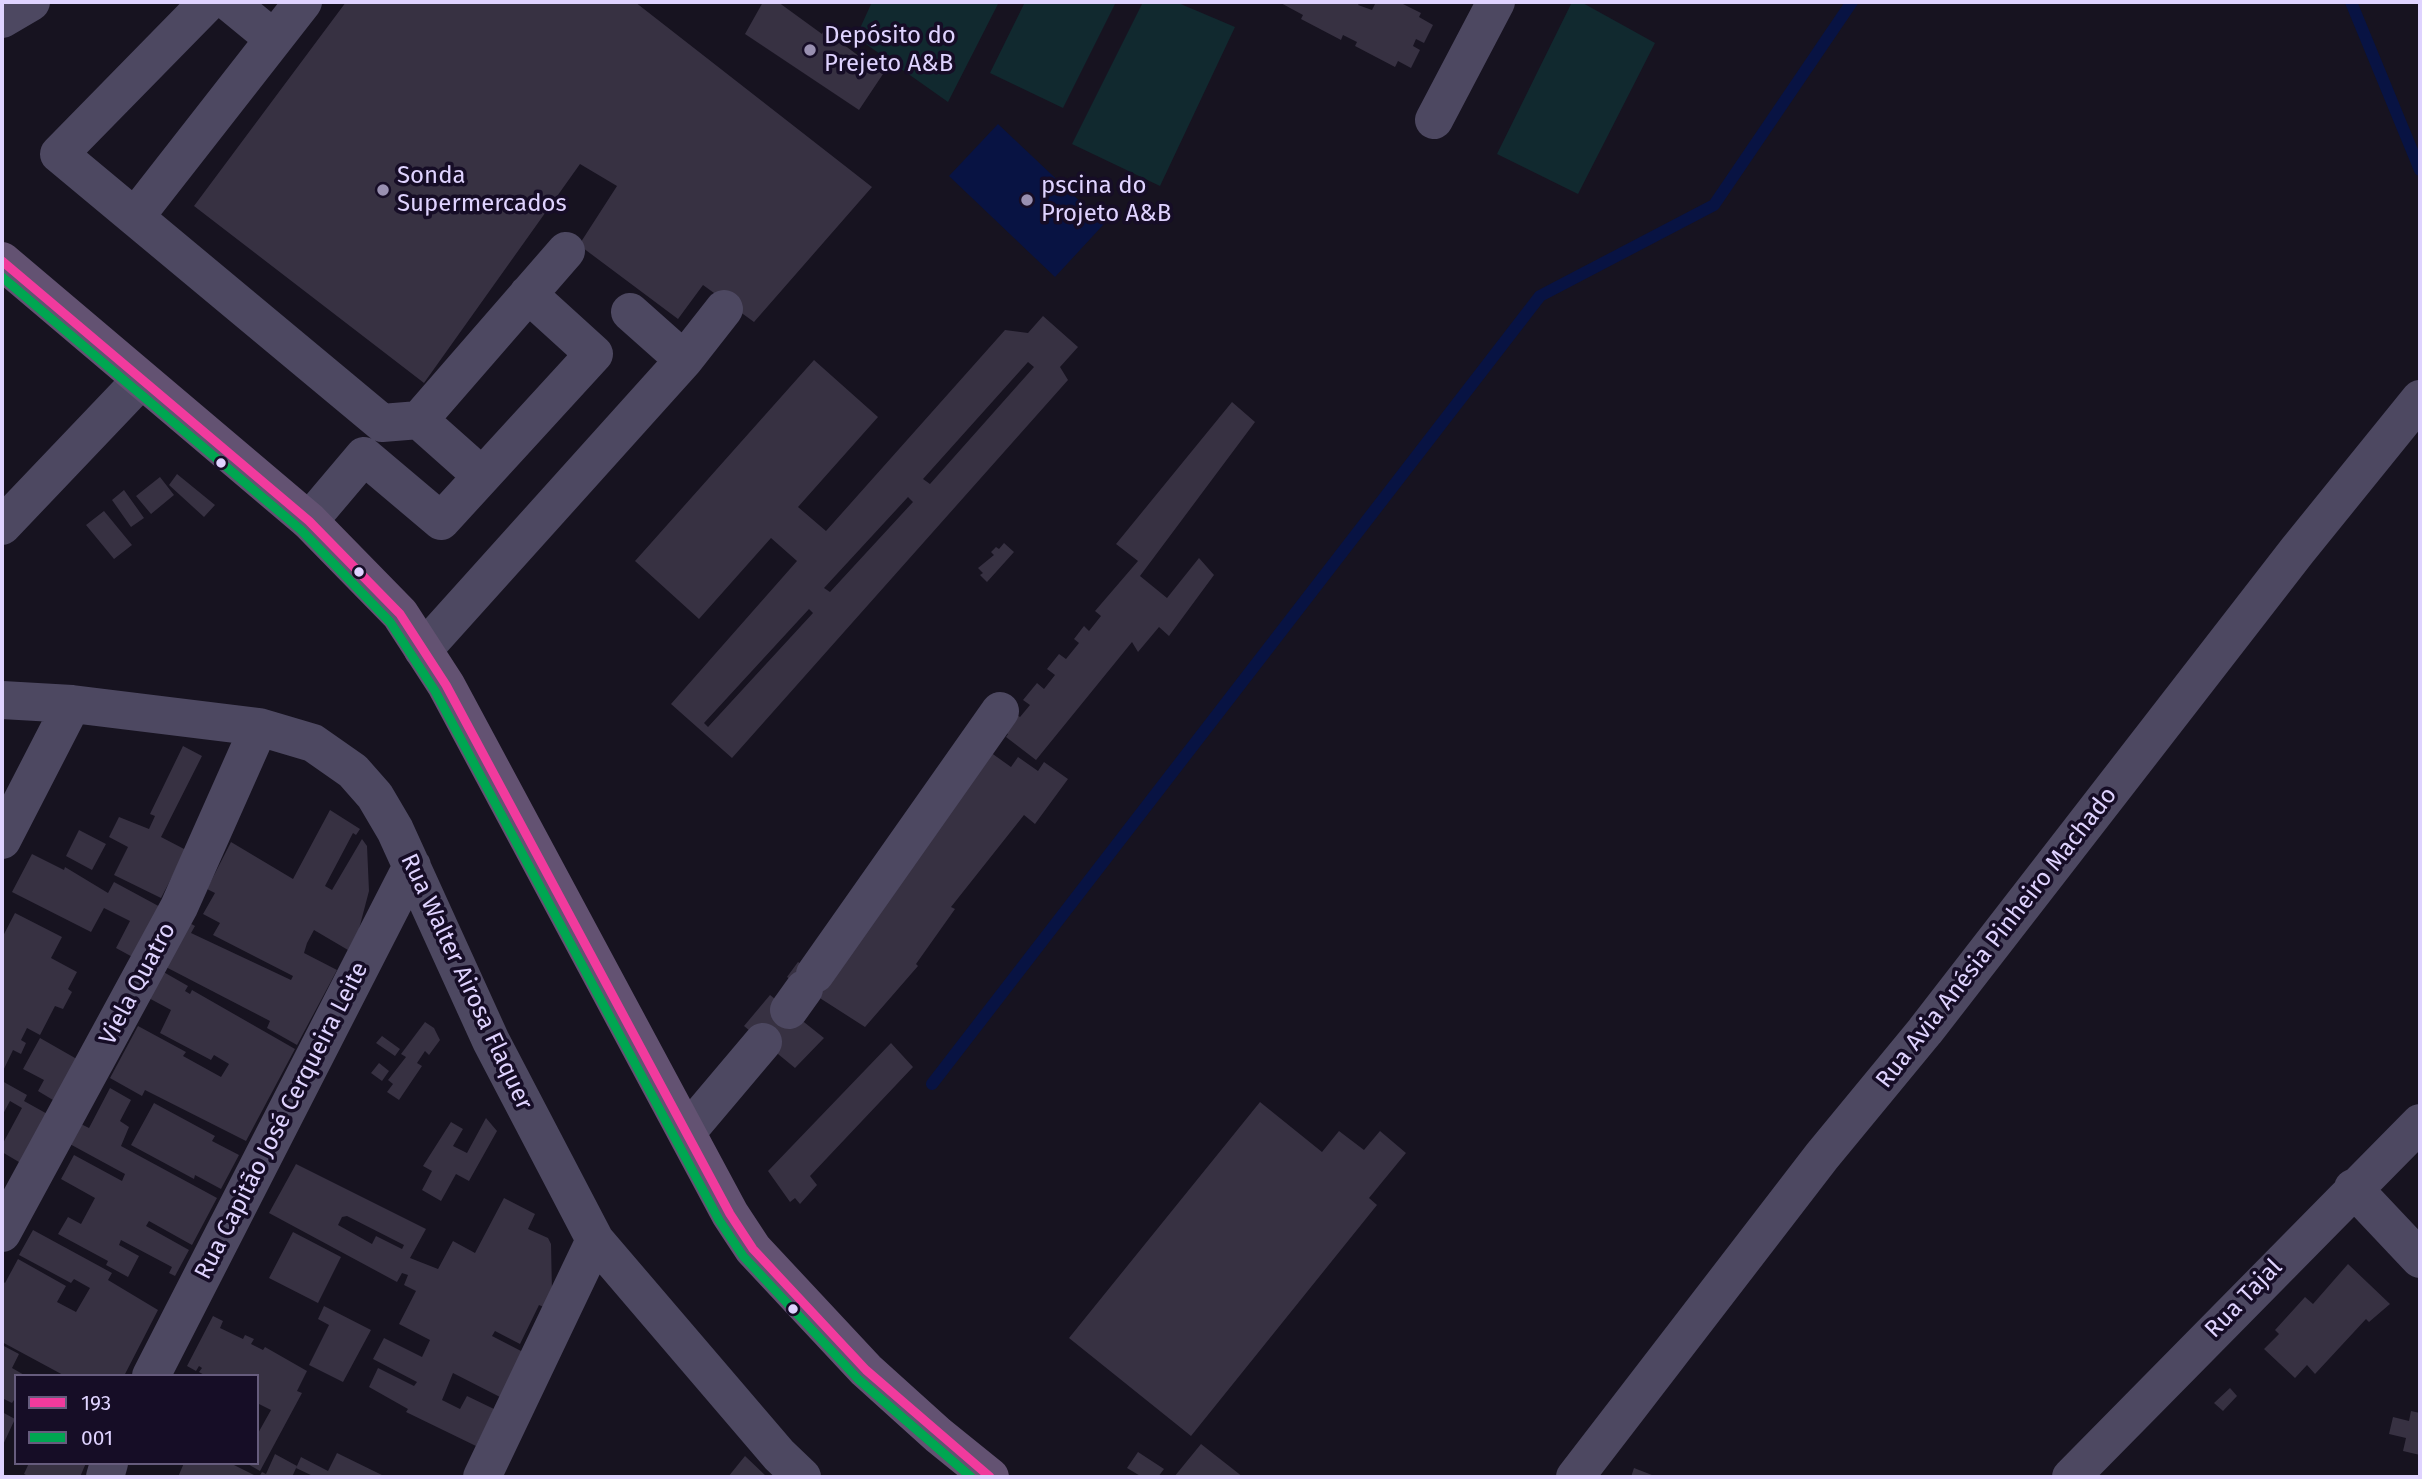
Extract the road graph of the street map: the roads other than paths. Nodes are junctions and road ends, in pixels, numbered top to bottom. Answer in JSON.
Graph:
{"nodes":[{"id":1,"x":31,"y":2,"type":"edge"},
{"id":2,"x":208,"y":2,"type":"edge"},
{"id":3,"x":229,"y":2,"type":"edge"},
{"id":4,"x":303,"y":2,"type":"edge"},
{"id":5,"x":1496,"y":2,"type":"edge"},
{"id":6,"x":2,"y":19,"type":"edge"},
{"id":7,"x":274,"y":39,"type":"junction"},
{"id":8,"x":1434,"y":120,"type":"dead end"},
{"id":9,"x":135,"y":217,"type":"junction"},
{"id":10,"x":566,"y":251,"type":"dead end"},
{"id":11,"x":2,"y":261,"type":"edge"},
{"id":12,"x":528,"y":294,"type":"junction"},
{"id":13,"x":724,"y":309,"type":"dead end"},
{"id":14,"x":630,"y":312,"type":"dead end"},
{"id":15,"x":684,"y":359,"type":"junction"},
{"id":16,"x":141,"y":380,"type":"junction"},
{"id":17,"x":2420,"y":398,"type":"edge"},
{"id":18,"x":419,"y":420,"type":"junction"},
{"id":19,"x":482,"y":476,"type":"junction"},
{"id":20,"x":309,"y":522,"type":"junction"},
{"id":21,"x":2,"y":526,"type":"edge"},
{"id":22,"x":423,"y":650,"type":"junction"},
{"id":23,"x":2,"y":700,"type":"edge"},
{"id":24,"x":72,"y":704,"type":"junction"},
{"id":25,"x":1000,"y":711,"type":"dead end"},
{"id":26,"x":260,"y":727,"type":"junction"},
{"id":27,"x":2,"y":840,"type":"edge"},
{"id":28,"x":412,"y":866,"type":"junction"},
{"id":29,"x":803,"y":991,"type":"dead end"},
{"id":30,"x":764,"y":1042,"type":"dead end"},
{"id":31,"x":2420,"y":1123,"type":"edge"},
{"id":32,"x":687,"y":1132,"type":"junction"},
{"id":33,"x":2353,"y":1188,"type":"junction"},
{"id":34,"x":2,"y":1233,"type":"edge"},
{"id":35,"x":595,"y":1240,"type":"junction"},
{"id":36,"x":2420,"y":1259,"type":"edge"},
{"id":37,"x":152,"y":1374,"type":"edge"},
{"id":38,"x":482,"y":1477,"type":"edge"},
{"id":39,"x":802,"y":1477,"type":"edge"},
{"id":40,"x":990,"y":1477,"type":"edge"},
{"id":41,"x":1575,"y":1477,"type":"edge"},
{"id":42,"x":2071,"y":1477,"type":"edge"}],
"edges":[{"from":1,"to":6,"type":"street"},
{"from":2,"to":9,"type":"street"},
{"from":3,"to":7,"type":"street"},
{"from":4,"to":7,"type":"street"},
{"from":5,"to":8,"type":"street"},
{"from":7,"to":9,"type":"street"},
{"from":9,"to":18,"type":"street"},
{"from":10,"to":12,"type":"street"},
{"from":11,"to":16,"type":"main road"},
{"from":12,"to":18,"type":"street"},
{"from":12,"to":19,"type":"street"},
{"from":13,"to":15,"type":"street"},
{"from":14,"to":15,"type":"street"},
{"from":15,"to":22,"type":"street"},
{"from":16,"to":20,"type":"main road"},
{"from":16,"to":21,"type":"street"},
{"from":17,"to":41,"type":"street","name":"Rua Avia Anésia Pinheiro Machado"},
{"from":18,"to":19,"type":"street"},
{"from":19,"to":20,"type":"street"},
{"from":20,"to":22,"type":"main road"},
{"from":22,"to":32,"type":"main road"},
{"from":23,"to":24,"type":"street","name":"Rua Walter Airosa Flaquer"},
{"from":24,"to":26,"type":"street","name":"Rua Walter Airosa Flaquer"},
{"from":24,"to":27,"type":"street"},
{"from":25,"to":29,"type":"street"},
{"from":26,"to":28,"type":"street","name":"Rua Walter Airosa Flaquer"},
{"from":26,"to":34,"type":"street","name":"Viela Quatro"},
{"from":28,"to":35,"type":"street","name":"Rua Walter Airosa Flaquer"},
{"from":28,"to":37,"type":"street","name":"Rua Capitão José Cerqueira Leite"},
{"from":30,"to":32,"type":"street"},
{"from":31,"to":33,"type":"street","name":"Rua Tajal"},
{"from":32,"to":40,"type":"main road"},
{"from":33,"to":36,"type":"street"},
{"from":33,"to":42,"type":"street","name":"Rua Tajal"},
{"from":35,"to":38,"type":"street"},
{"from":35,"to":39,"type":"street","name":"Rua Walter Airosa Flaquer"}]}
